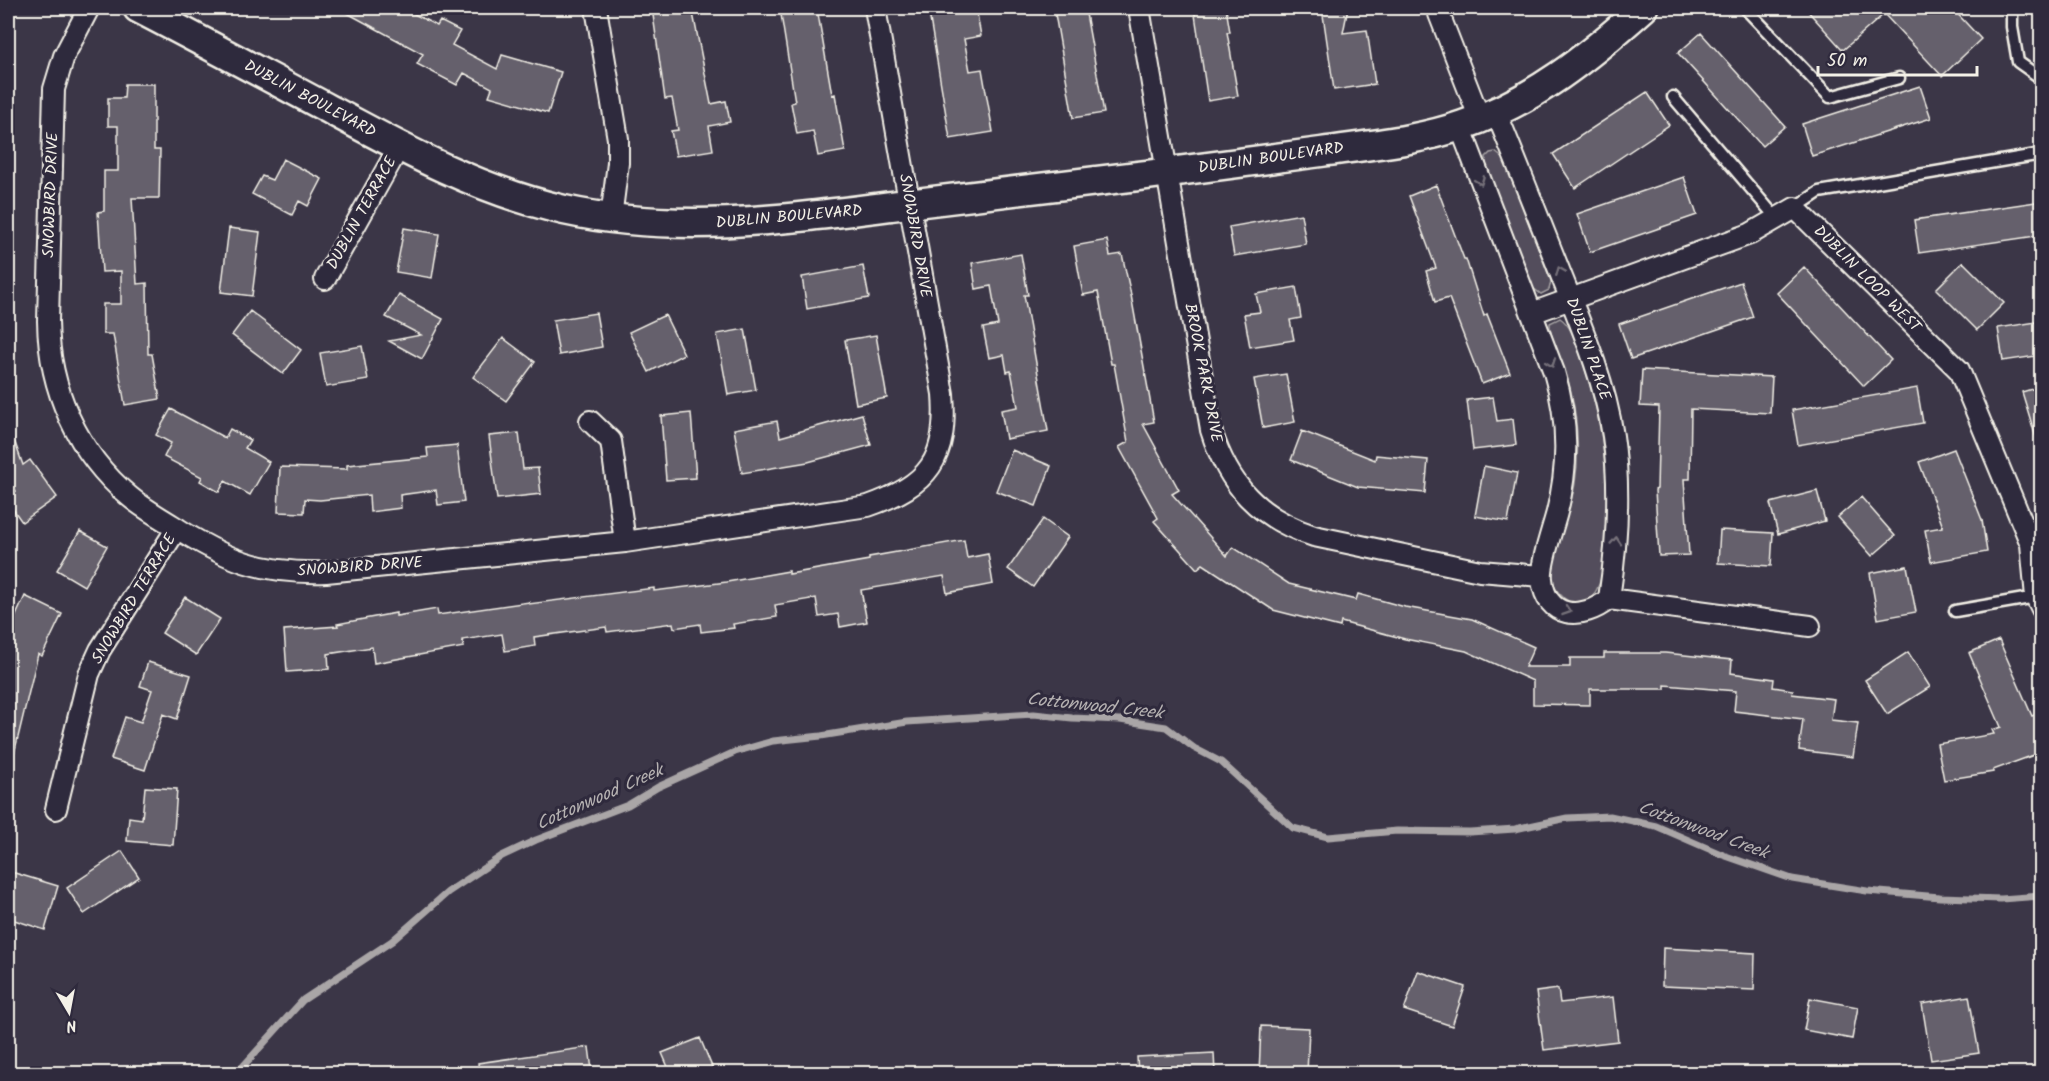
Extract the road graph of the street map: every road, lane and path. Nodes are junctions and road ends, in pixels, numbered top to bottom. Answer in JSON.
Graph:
{"nodes":[{"id":1,"x":89,"y":8,"type":"edge"},
{"id":2,"x":138,"y":8,"type":"edge"},
{"id":3,"x":596,"y":8,"type":"edge"},
{"id":4,"x":875,"y":8,"type":"edge"},
{"id":5,"x":1139,"y":8,"type":"edge"},
{"id":6,"x":1642,"y":8,"type":"edge"},
{"id":7,"x":1745,"y":8,"type":"edge"},
{"id":8,"x":2012,"y":8,"type":"edge"},
{"id":9,"x":1439,"y":14,"type":"dead end"},
{"id":10,"x":1899,"y":78,"type":"dead end"},
{"id":11,"x":2042,"y":79,"type":"edge"},
{"id":12,"x":1673,"y":97,"type":"dead end"},
{"id":13,"x":1479,"y":119,"type":"junction"},
{"id":14,"x":399,"y":147,"type":"junction"},
{"id":15,"x":2042,"y":154,"type":"edge"},
{"id":16,"x":1167,"y":172,"type":"junction"},
{"id":17,"x":910,"y":204,"type":"junction"},
{"id":18,"x":1795,"y":208,"type":"junction"},
{"id":19,"x":610,"y":218,"type":"junction"},
{"id":20,"x":1777,"y":219,"type":"junction"},
{"id":21,"x":325,"y":279,"type":"dead end"},
{"id":22,"x":1570,"y":299,"type":"junction"},
{"id":23,"x":1532,"y":313,"type":"junction"},
{"id":24,"x":590,"y":421,"type":"dead end"},
{"id":25,"x":177,"y":528,"type":"junction"},
{"id":26,"x":625,"y":542,"type":"junction"},
{"id":27,"x":1541,"y":576,"type":"junction"},
{"id":28,"x":1609,"y":599,"type":"junction"},
{"id":29,"x":2039,"y":603,"type":"edge"},
{"id":30,"x":1955,"y":611,"type":"dead end"},
{"id":31,"x":1810,"y":626,"type":"dead end"},
{"id":32,"x":56,"y":809,"type":"dead end"}],
"edges":[{"from":1,"to":25,"type":"street","name":"SNOWBIRD DRIVE"},
{"from":2,"to":14,"type":"main road","name":"DUBLIN BOULEVARD"},
{"from":3,"to":19,"type":"street"},
{"from":4,"to":17,"type":"street","name":"SNOWBIRD DRIVE"},
{"from":5,"to":16,"type":"street","name":"BROOK PARK DRIVE"},
{"from":6,"to":13,"type":"main road","name":"DUBLIN BOULEVARD"},
{"from":7,"to":10,"type":"lane"},
{"from":8,"to":11,"type":"lane"},
{"from":9,"to":13,"type":"street"},
{"from":12,"to":20,"type":"lane"},
{"from":13,"to":16,"type":"main road","name":"DUBLIN BOULEVARD"},
{"from":22,"to":13,"type":"street","name":"DUBLIN PLACE","one_way":true},
{"from":13,"to":23,"type":"street","one_way":true},
{"from":14,"to":19,"type":"main road","name":"DUBLIN BOULEVARD"},
{"from":14,"to":21,"type":"street","name":"DUBLIN TERRACE"},
{"from":15,"to":18,"type":"lane"},
{"from":16,"to":17,"type":"main road","name":"DUBLIN BOULEVARD"},
{"from":16,"to":27,"type":"street","name":"BROOK PARK DRIVE"},
{"from":17,"to":19,"type":"main road","name":"DUBLIN BOULEVARD"},
{"from":17,"to":26,"type":"street","name":"SNOWBIRD DRIVE"},
{"from":18,"to":20,"type":"street"},
{"from":18,"to":29,"type":"street","name":"DUBLIN LOOP WEST"},
{"from":20,"to":22,"type":"street"},
{"from":22,"to":23,"type":"street"},
{"from":28,"to":22,"type":"street","name":"DUBLIN PLACE","one_way":true},
{"from":23,"to":27,"type":"street","one_way":true},
{"from":24,"to":26,"type":"street"},
{"from":25,"to":26,"type":"street","name":"SNOWBIRD DRIVE"},
{"from":25,"to":32,"type":"street","name":"SNOWBIRD TERRACE"},
{"from":27,"to":28,"type":"street","one_way":true},
{"from":28,"to":31,"type":"street"},
{"from":29,"to":30,"type":"lane"}]}
